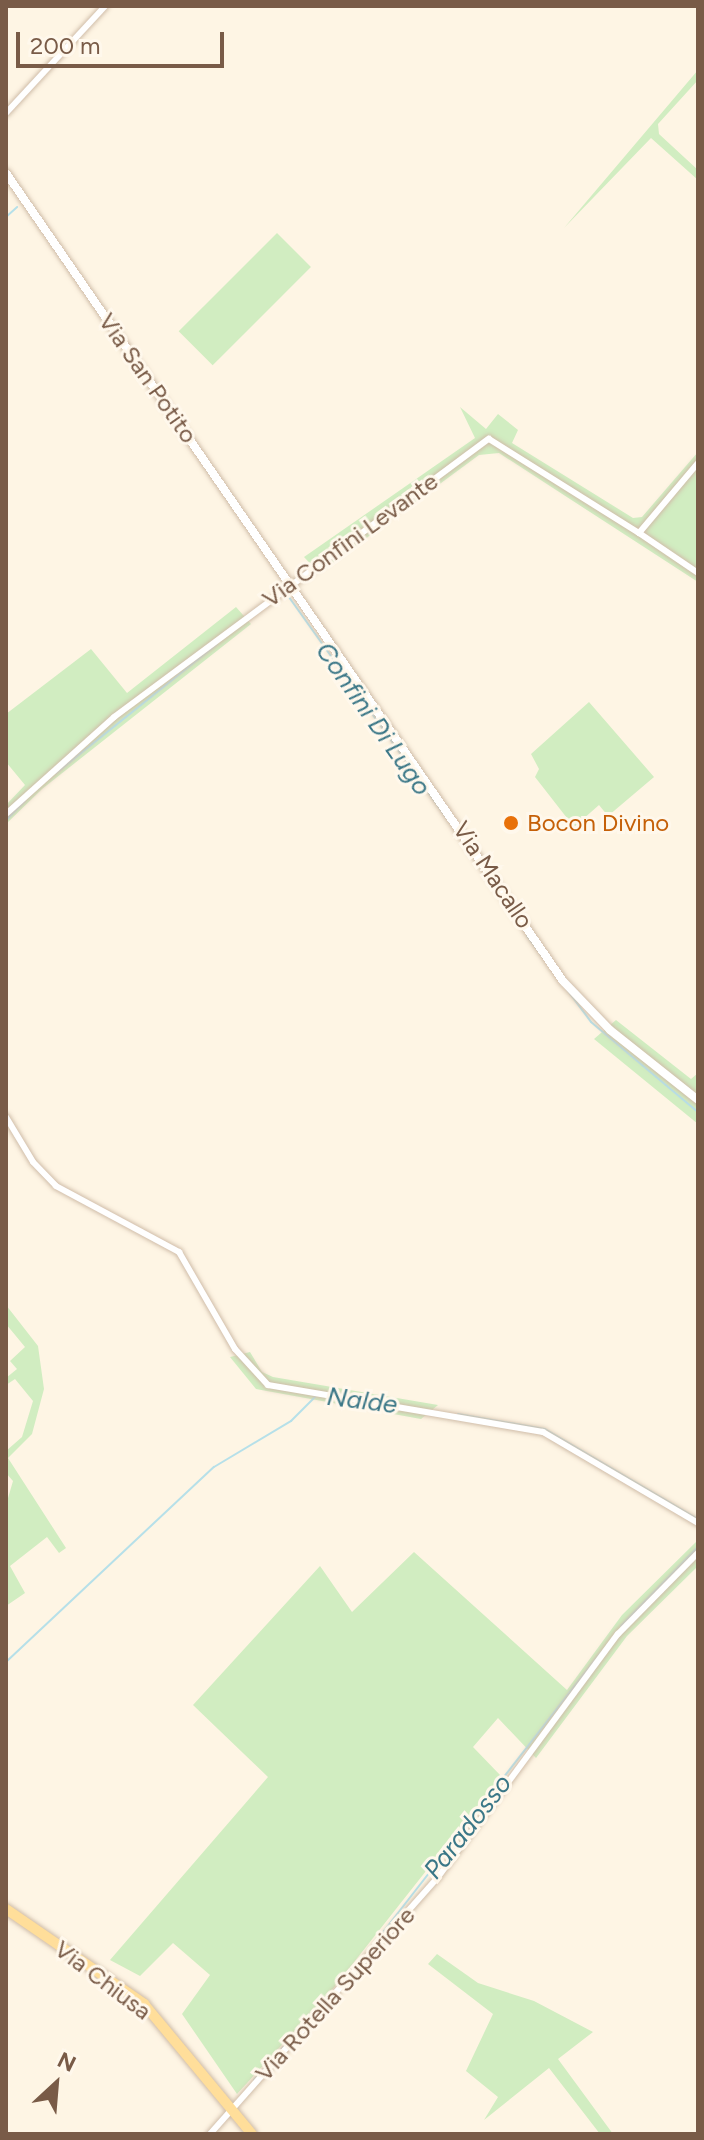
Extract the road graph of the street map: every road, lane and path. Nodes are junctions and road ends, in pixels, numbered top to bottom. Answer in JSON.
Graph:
{"nodes":[{"id":1,"x":105,"y":6,"type":"edge"},
{"id":2,"x":6,"y":113,"type":"edge"},
{"id":3,"x":6,"y":173,"type":"edge"},
{"id":4,"x":698,"y":463,"type":"edge"},
{"id":5,"x":639,"y":533,"type":"junction"},
{"id":6,"x":698,"y":573,"type":"edge"},
{"id":7,"x":289,"y":583,"type":"junction"},
{"id":8,"x":6,"y":814,"type":"edge"},
{"id":9,"x":698,"y":1100,"type":"edge"},
{"id":10,"x":6,"y":1117,"type":"edge"},
{"id":11,"x":698,"y":1523,"type":"edge"},
{"id":12,"x":698,"y":1553,"type":"edge"},
{"id":13,"x":6,"y":1909,"type":"edge"},
{"id":14,"x":230,"y":2112,"type":"junction"},
{"id":15,"x":210,"y":2134,"type":"edge"},
{"id":16,"x":252,"y":2134,"type":"edge"}],
"edges":[{"from":1,"to":2,"type":"street"},
{"from":3,"to":7,"type":"street","name":"Via San Potito"},
{"from":4,"to":5,"type":"street"},
{"from":5,"to":6,"type":"street"},
{"from":5,"to":7,"type":"street","name":"Via Confini Levante"},
{"from":7,"to":8,"type":"street","name":"Via Confini Levante"},
{"from":7,"to":9,"type":"street","name":"Via Macallo"},
{"from":10,"to":11,"type":"street"},
{"from":12,"to":14,"type":"street","name":"Via Rotella Superiore"},
{"from":13,"to":14,"type":"main road","name":"Via Chiusa"},
{"from":14,"to":15,"type":"street","name":"Via Rotella Superiore"},
{"from":14,"to":16,"type":"main road","name":"Via Chiusa"}]}
